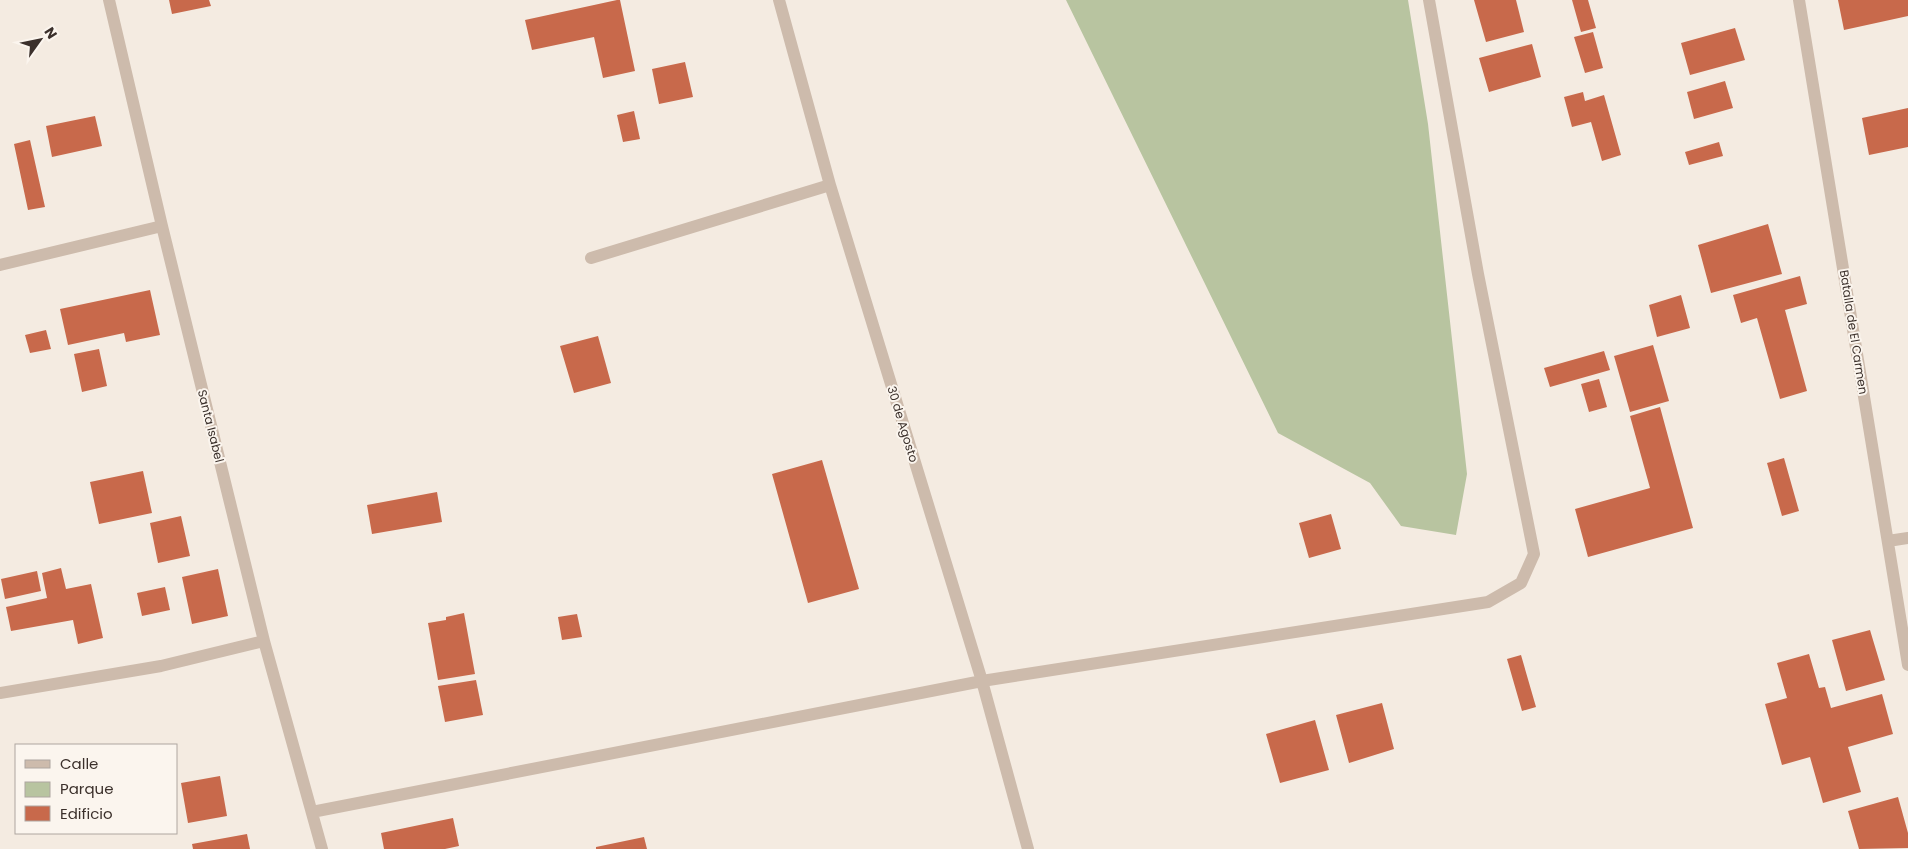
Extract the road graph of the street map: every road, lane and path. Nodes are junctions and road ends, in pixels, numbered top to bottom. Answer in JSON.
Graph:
{"nodes":[{"id":1,"x":109,"y":0,"type":"edge"},
{"id":2,"x":779,"y":0,"type":"edge"},
{"id":3,"x":1429,"y":0,"type":"edge"},
{"id":4,"x":1800,"y":0,"type":"edge"},
{"id":5,"x":830,"y":185,"type":"junction"},
{"id":6,"x":162,"y":226,"type":"junction"},
{"id":7,"x":591,"y":258,"type":"dead end"},
{"id":8,"x":0,"y":265,"type":"edge"},
{"id":9,"x":1908,"y":538,"type":"edge"},
{"id":10,"x":1888,"y":541,"type":"junction"},
{"id":11,"x":264,"y":641,"type":"junction"},
{"id":12,"x":1908,"y":665,"type":"edge"},
{"id":13,"x":982,"y":681,"type":"junction"},
{"id":14,"x":0,"y":693,"type":"edge"},
{"id":15,"x":312,"y":812,"type":"junction"},
{"id":16,"x":322,"y":849,"type":"edge"},
{"id":17,"x":1028,"y":849,"type":"edge"}],
"edges":[{"from":1,"to":6,"type":"street","name":"Santa Isabel"},
{"from":2,"to":5,"type":"street","name":"30 de Agosto"},
{"from":3,"to":13,"type":"street"},
{"from":4,"to":10,"type":"street","name":"Batalla de El Carmen"},
{"from":5,"to":7,"type":"street"},
{"from":5,"to":13,"type":"street","name":"30 de Agosto"},
{"from":6,"to":8,"type":"street"},
{"from":6,"to":11,"type":"street","name":"Santa Isabel"},
{"from":9,"to":10,"type":"street"},
{"from":10,"to":12,"type":"street","name":"Batalla de El Carmen"},
{"from":11,"to":14,"type":"street"},
{"from":11,"to":15,"type":"street","name":"Santa Isabel"},
{"from":13,"to":15,"type":"street"},
{"from":13,"to":17,"type":"street","name":"30 de Agosto"},
{"from":15,"to":16,"type":"street","name":"Santa Isabel"}]}
